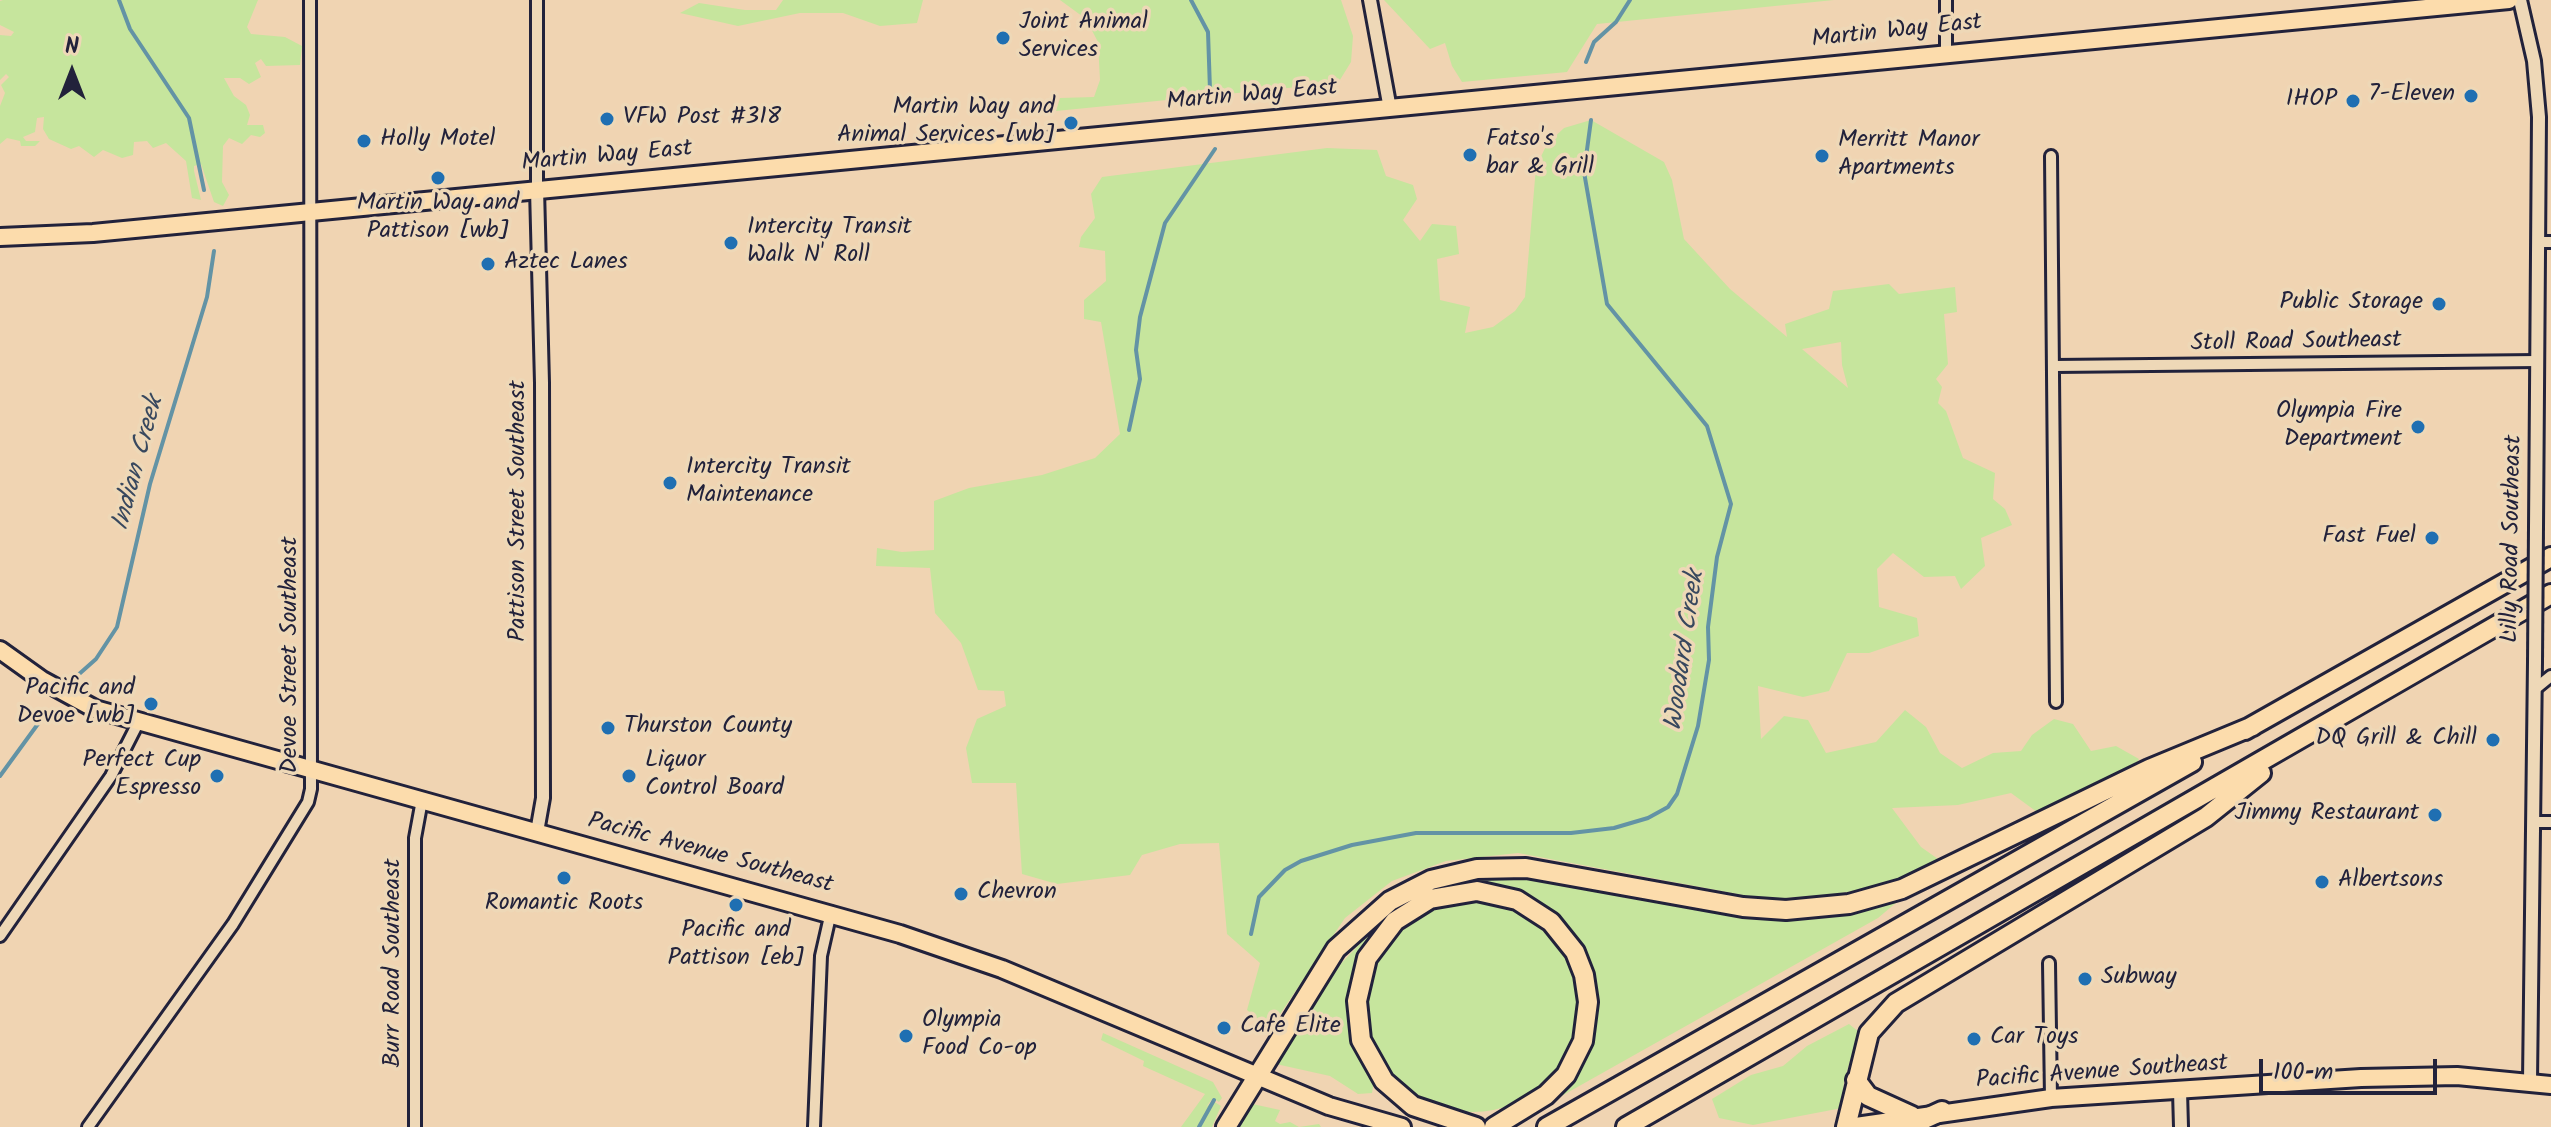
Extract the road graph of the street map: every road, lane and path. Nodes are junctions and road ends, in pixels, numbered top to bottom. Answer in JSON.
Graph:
{"nodes":[{"id":1,"x":310,"y":0,"type":"edge"},
{"id":2,"x":537,"y":0,"type":"edge"},
{"id":3,"x":1370,"y":0,"type":"edge"},
{"id":4,"x":1946,"y":0,"type":"edge"},
{"id":5,"x":2509,"y":0,"type":"edge"},
{"id":6,"x":2520,"y":0,"type":"edge"},
{"id":7,"x":1946,"y":52,"type":"junction"},
{"id":8,"x":1390,"y":109,"type":"junction"},
{"id":9,"x":2051,"y":156,"type":"dead end"},
{"id":10,"x":537,"y":189,"type":"junction"},
{"id":11,"x":311,"y":211,"type":"junction"},
{"id":12,"x":0,"y":237,"type":"edge"},
{"id":13,"x":2545,"y":242,"type":"edge"},
{"id":14,"x":2538,"y":361,"type":"junction"},
{"id":15,"x":2055,"y":366,"type":"junction"},
{"id":16,"x":2551,"y":557,"type":"edge"},
{"id":17,"x":2551,"y":594,"type":"edge"},
{"id":18,"x":0,"y":650,"type":"edge"},
{"id":19,"x":2551,"y":676,"type":"edge"},
{"id":20,"x":2535,"y":689,"type":"junction"},
{"id":21,"x":2056,"y":702,"type":"dead end"},
{"id":22,"x":138,"y":723,"type":"junction"},
{"id":23,"x":2253,"y":726,"type":"junction"},
{"id":24,"x":2306,"y":736,"type":"junction"},
{"id":25,"x":311,"y":770,"type":"junction"},
{"id":26,"x":422,"y":800,"type":"junction"},
{"id":27,"x":2536,"y":822,"type":"junction"},
{"id":28,"x":2551,"y":822,"type":"edge"},
{"id":29,"x":537,"y":832,"type":"junction"},
{"id":30,"x":831,"y":912,"type":"junction"},
{"id":31,"x":0,"y":936,"type":"edge"},
{"id":32,"x":2049,"y":963,"type":"dead end"},
{"id":33,"x":1258,"y":1076,"type":"junction"},
{"id":34,"x":1856,"y":1080,"type":"junction"},
{"id":35,"x":2530,"y":1081,"type":"junction"},
{"id":36,"x":2551,"y":1085,"type":"edge"},
{"id":37,"x":2180,"y":1091,"type":"junction"},
{"id":38,"x":2051,"y":1098,"type":"junction"},
{"id":39,"x":1942,"y":1111,"type":"joint"},
{"id":40,"x":1910,"y":1122,"type":"edge"},
{"id":41,"x":88,"y":1127,"type":"edge"},
{"id":42,"x":415,"y":1127,"type":"edge"},
{"id":43,"x":814,"y":1127,"type":"edge"},
{"id":44,"x":1226,"y":1127,"type":"edge"},
{"id":45,"x":1402,"y":1127,"type":"edge"},
{"id":46,"x":1476,"y":1127,"type":"edge"},
{"id":47,"x":1494,"y":1127,"type":"edge"},
{"id":48,"x":1547,"y":1127,"type":"edge"},
{"id":49,"x":1626,"y":1127,"type":"edge"},
{"id":50,"x":1847,"y":1127,"type":"edge"},
{"id":51,"x":2181,"y":1127,"type":"edge"}],
"edges":[{"from":1,"to":11,"type":"street","name":"Devoe Street Southeast"},
{"from":2,"to":10,"type":"street"},
{"from":3,"to":8,"type":"street"},
{"from":4,"to":7,"type":"street"},
{"from":5,"to":7,"type":"main road","name":"Martin Way East"},
{"from":6,"to":13,"type":"street","name":"Lilly Road Southeast"},
{"from":7,"to":8,"type":"main road","name":"Martin Way East"},
{"from":8,"to":10,"type":"main road","name":"Martin Way East"},
{"from":9,"to":15,"type":"street"},
{"from":10,"to":11,"type":"main road","name":"Martin Way East"},
{"from":10,"to":29,"type":"street","name":"Pattison Street Southeast"},
{"from":11,"to":12,"type":"main road","name":"Martin Way East"},
{"from":11,"to":25,"type":"street","name":"Devoe Street Southeast"},
{"from":13,"to":14,"type":"street","name":"Lilly Road Southeast"},
{"from":14,"to":15,"type":"street","name":"Stoll Road Southeast"},
{"from":14,"to":20,"type":"street","name":"Lilly Road Southeast","bridge":true},
{"from":15,"to":21,"type":"street"},
{"from":16,"to":23,"type":"highway"},
{"from":17,"to":24,"type":"highway"},
{"from":18,"to":22,"type":"main road","name":"Pacific Avenue Southeast"},
{"from":19,"to":20,"type":"street"},
{"from":20,"to":27,"type":"street","name":"Lilly Road Southeast"},
{"from":22,"to":25,"type":"main road","name":"Pacific Avenue Southeast"},
{"from":22,"to":31,"type":"street"},
{"from":23,"to":33,"type":"highway"},
{"from":23,"to":48,"type":"highway"},
{"from":24,"to":34,"type":"highway"},
{"from":24,"to":49,"type":"highway"},
{"from":25,"to":26,"type":"main road","name":"Pacific Avenue Southeast"},
{"from":25,"to":41,"type":"street","name":"Devoe Street Southeast"},
{"from":26,"to":29,"type":"main road","name":"Pacific Avenue Southeast"},
{"from":26,"to":42,"type":"street","name":"Burr Road Southeast"},
{"from":27,"to":28,"type":"street"},
{"from":27,"to":35,"type":"street","name":"Lilly Road Southeast"},
{"from":29,"to":30,"type":"main road","name":"Pacific Avenue Southeast"},
{"from":30,"to":33,"type":"main road","name":"Pacific Avenue Southeast"},
{"from":30,"to":43,"type":"street"},
{"from":32,"to":38,"type":"street"},
{"from":33,"to":44,"type":"highway"},
{"from":33,"to":45,"type":"main road","name":"Pacific Avenue Southeast"},
{"from":34,"to":40,"type":"highway"},
{"from":34,"to":50,"type":"highway"},
{"from":35,"to":36,"type":"main road","name":"Pacific Avenue Southeast"},
{"from":35,"to":37,"type":"main road","name":"Pacific Avenue Southeast"},
{"from":37,"to":38,"type":"main road","name":"Pacific Avenue Southeast"},
{"from":37,"to":51,"type":"street"},
{"from":38,"to":39,"type":"main road","name":"Pacific Avenue Southeast"},
{"from":39,"to":40,"type":"highway"},
{"from":40,"to":50,"type":"main road"},
{"from":46,"to":47,"type":"highway"}]}
